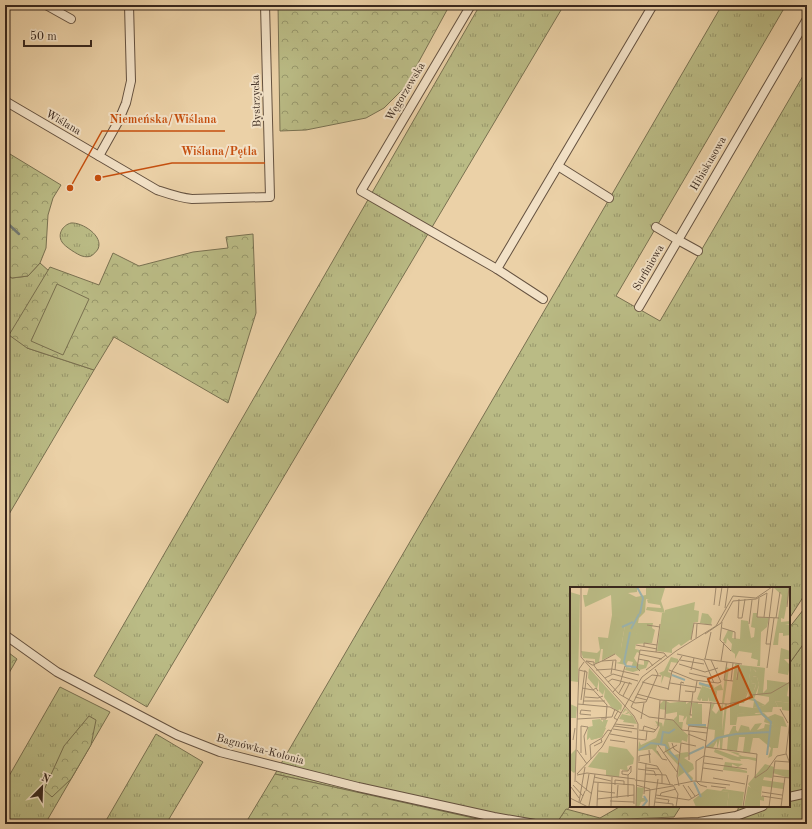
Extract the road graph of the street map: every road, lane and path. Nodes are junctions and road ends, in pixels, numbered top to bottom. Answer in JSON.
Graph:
{"nodes":[{"id":1,"x":46,"y":5,"type":"edge"},
{"id":2,"x":129,"y":5,"type":"edge"},
{"id":3,"x":265,"y":5,"type":"edge"},
{"id":4,"x":471,"y":5,"type":"edge"},
{"id":5,"x":653,"y":5,"type":"edge"},
{"id":6,"x":71,"y":19,"type":"dead end"},
{"id":7,"x":807,"y":19,"type":"edge"},
{"id":8,"x":5,"y":102,"type":"edge"},
{"id":9,"x":99,"y":156,"type":"junction"},
{"id":10,"x":558,"y":166,"type":"junction"},
{"id":11,"x":270,"y":197,"type":"joint"},
{"id":12,"x":609,"y":198,"type":"dead end"},
{"id":13,"x":656,"y":227,"type":"dead end"},
{"id":14,"x":678,"y":240,"type":"junction"},
{"id":15,"x":698,"y":251,"type":"dead end"},
{"id":16,"x":496,"y":269,"type":"junction"},
{"id":17,"x":543,"y":299,"type":"dead end"},
{"id":18,"x":639,"y":307,"type":"dead end"},
{"id":19,"x":5,"y":635,"type":"edge"},
{"id":20,"x":807,"y":793,"type":"edge"},
{"id":21,"x":790,"y":797,"type":"edge"},
{"id":22,"x":760,"y":807,"type":"edge"},
{"id":23,"x":535,"y":824,"type":"edge"},
{"id":24,"x":642,"y":824,"type":"edge"}],
"edges":[{"from":1,"to":6,"type":"street"},
{"from":2,"to":9,"type":"street"},
{"from":3,"to":11,"type":"street","name":"Bystrzycka"},
{"from":4,"to":16,"type":"street","name":"Węgorzewska"},
{"from":5,"to":10,"type":"street"},
{"from":7,"to":14,"type":"street","name":"Hibiskusowa"},
{"from":8,"to":9,"type":"street","name":"Wiślana"},
{"from":9,"to":11,"type":"street","name":"Wiślana"},
{"from":10,"to":12,"type":"street"},
{"from":10,"to":16,"type":"street"},
{"from":13,"to":14,"type":"street"},
{"from":14,"to":15,"type":"street"},
{"from":14,"to":18,"type":"street","name":"Surfiniowa"},
{"from":16,"to":17,"type":"street"},
{"from":19,"to":23,"type":"street","name":"Bagnówka-Kolonia"},
{"from":20,"to":21,"type":"street"},
{"from":22,"to":24,"type":"street"}]}
